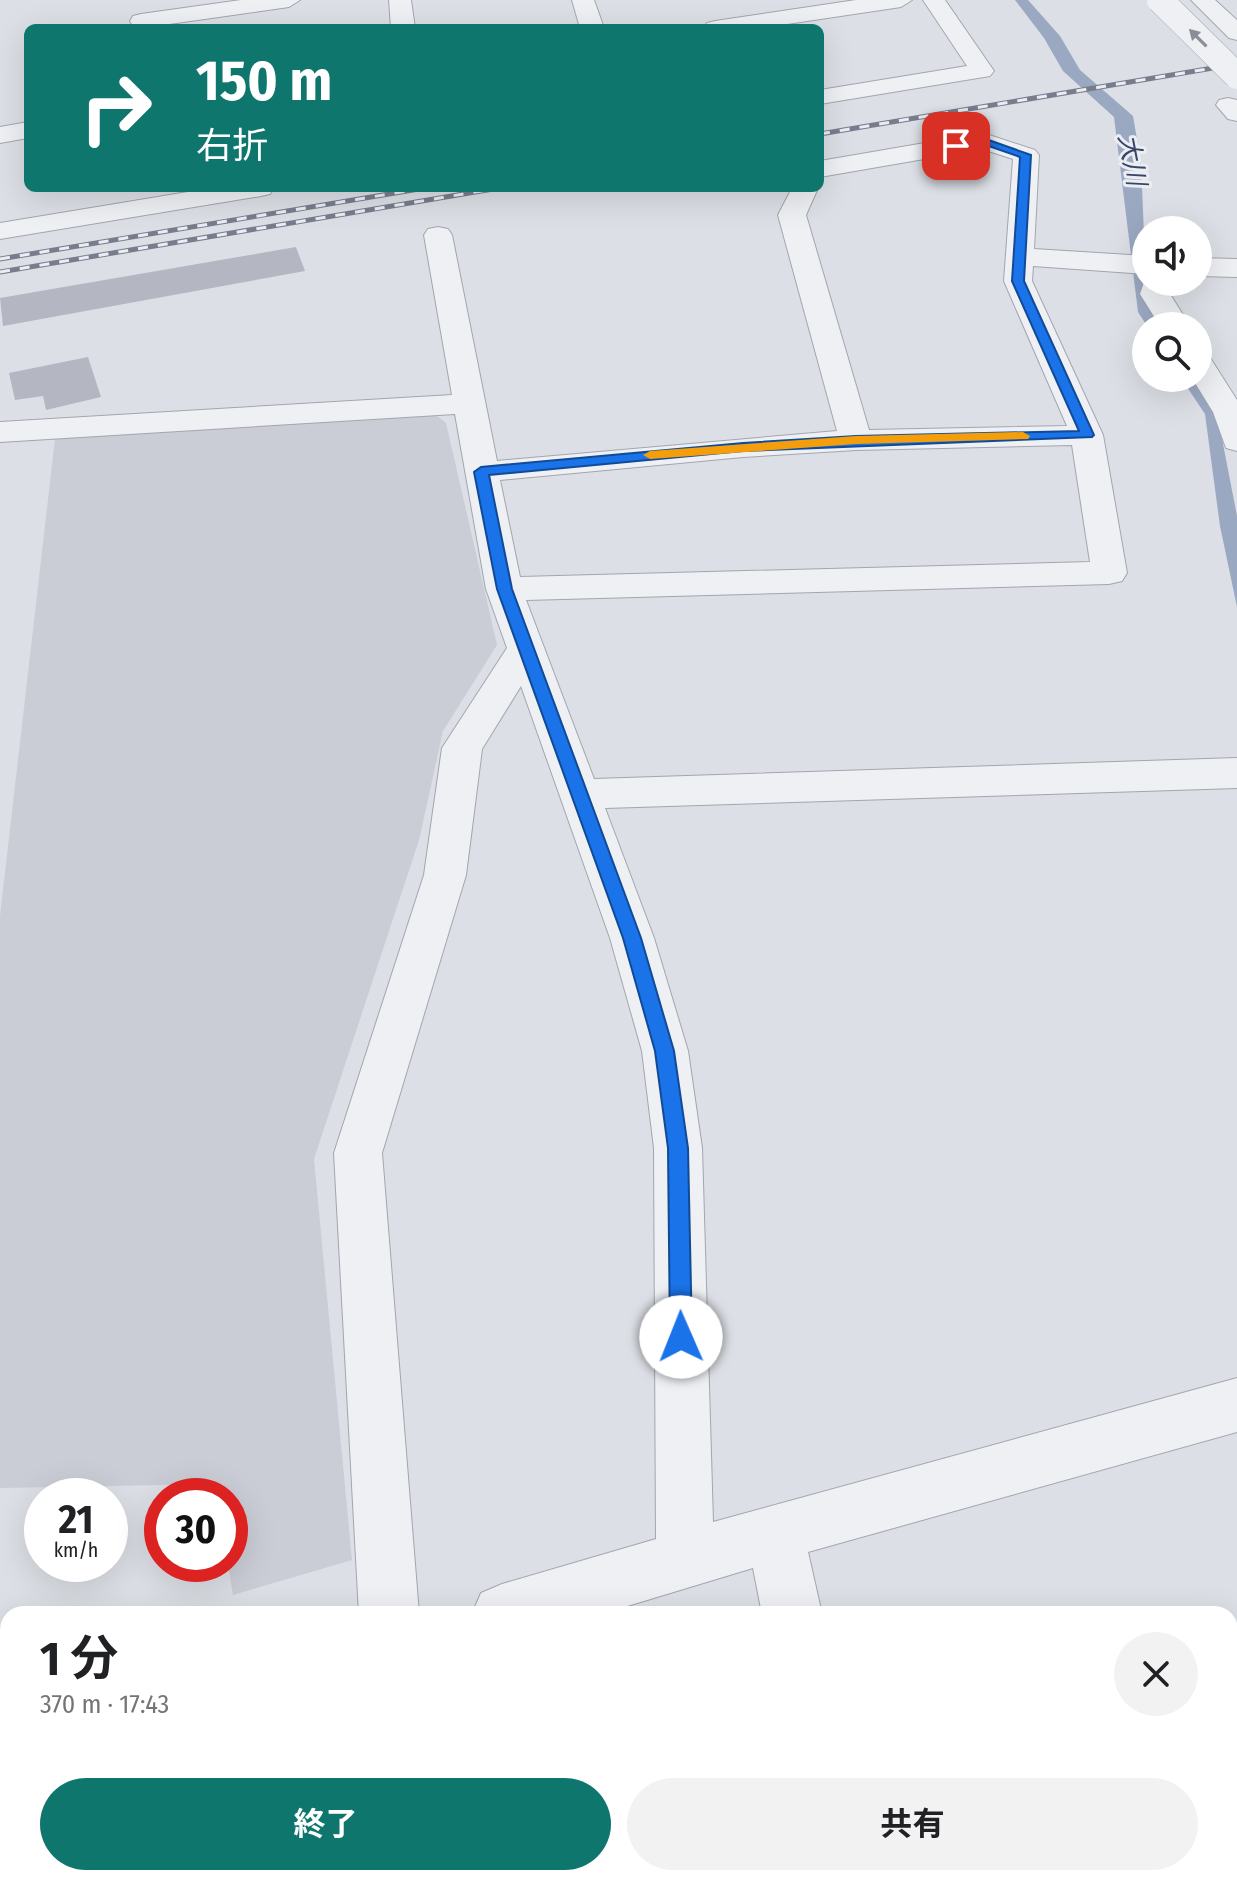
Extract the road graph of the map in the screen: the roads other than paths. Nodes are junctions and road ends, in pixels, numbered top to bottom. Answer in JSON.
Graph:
{"nodes":[{"id":1,"x":129,"y":0,"type":"edge"},
{"id":2,"x":289,"y":0,"type":"edge"},
{"id":3,"x":400,"y":0,"type":"edge"},
{"id":4,"x":583,"y":0,"type":"edge"},
{"id":5,"x":901,"y":0,"type":"edge"},
{"id":6,"x":934,"y":0,"type":"edge"},
{"id":7,"x":1160,"y":0,"type":"edge"},
{"id":8,"x":1202,"y":0,"type":"edge"},
{"id":9,"x":1231,"y":0,"type":"edge"},
{"id":10,"x":1237,"y":6,"type":"edge"},
{"id":11,"x":762,"y":10,"type":"edge"},
{"id":12,"x":143,"y":24,"type":"edge"},
{"id":13,"x":403,"y":24,"type":"edge"},
{"id":14,"x":591,"y":24,"type":"edge"},
{"id":15,"x":725,"y":24,"type":"edge"},
{"id":16,"x":1237,"y":33,"type":"edge"},
{"id":17,"x":1237,"y":76,"type":"edge"},
{"id":18,"x":824,"y":96,"type":"edge"},
{"id":19,"x":24,"y":131,"type":"edge"},
{"id":20,"x":0,"y":135,"type":"edge"},
{"id":21,"x":824,"y":168,"type":"edge"},
{"id":22,"x":237,"y":192,"type":"edge"},
{"id":23,"x":803,"y":192,"type":"edge"},
{"id":24,"x":0,"y":231,"type":"edge"},
{"id":25,"x":438,"y":235,"type":"dead end"},
{"id":26,"x":1020,"y":257,"type":"junction"},
{"id":27,"x":1132,"y":264,"type":"edge"},
{"id":28,"x":1212,"y":267,"type":"edge"},
{"id":29,"x":1237,"y":268,"type":"edge"},
{"id":30,"x":1212,"y":385,"type":"edge"},
{"id":31,"x":468,"y":404,"type":"junction"},
{"id":32,"x":0,"y":432,"type":"edge"},
{"id":33,"x":1087,"y":435,"type":"junction"},
{"id":34,"x":856,"y":440,"type":"junction"},
{"id":35,"x":1237,"y":441,"type":"edge"},
{"id":36,"x":481,"y":472,"type":"junction"},
{"id":37,"x":504,"y":589,"type":"junction"},
{"id":38,"x":525,"y":649,"type":"junction"},
{"id":39,"x":1237,"y":773,"type":"edge"},
{"id":40,"x":580,"y":794,"type":"junction"},
{"id":41,"x":1237,"y":1405,"type":"edge"},
{"id":42,"x":775,"y":1533,"type":"junction"},
{"id":43,"x":685,"y":1559,"type":"junction"},
{"id":44,"x":388,"y":1606,"type":"edge"},
{"id":45,"x":529,"y":1606,"type":"edge"},
{"id":46,"x":790,"y":1606,"type":"edge"}],
"edges":[{"from":1,"to":12,"type":"street"},
{"from":2,"to":12,"type":"street"},
{"from":3,"to":13,"type":"street"},
{"from":4,"to":14,"type":"street"},
{"from":5,"to":11,"type":"street"},
{"from":6,"to":18,"type":"street"},
{"from":17,"to":7,"type":"street","one_way":true,"bridge":true},
{"from":8,"to":16,"type":"street"},
{"from":9,"to":10,"type":"street"},
{"from":11,"to":15,"type":"street"},
{"from":19,"to":20,"type":"street"},
{"from":21,"to":26,"type":"street"},
{"from":22,"to":24,"type":"street"},
{"from":23,"to":34,"type":"street"},
{"from":25,"to":31,"type":"street"},
{"from":26,"to":27,"type":"street"},
{"from":26,"to":33,"type":"street"},
{"from":28,"to":29,"type":"street"},
{"from":30,"to":35,"type":"street"},
{"from":31,"to":32,"type":"street"},
{"from":31,"to":36,"type":"street"},
{"from":33,"to":34,"type":"street"},
{"from":33,"to":37,"type":"street"},
{"from":34,"to":36,"type":"street"},
{"from":36,"to":37,"type":"street"},
{"from":37,"to":38,"type":"street"},
{"from":38,"to":40,"type":"street"},
{"from":38,"to":44,"type":"street"},
{"from":39,"to":40,"type":"street"},
{"from":40,"to":43,"type":"street"},
{"from":41,"to":42,"type":"street"},
{"from":42,"to":43,"type":"street"},
{"from":42,"to":46,"type":"street"},
{"from":43,"to":45,"type":"street"}]}
